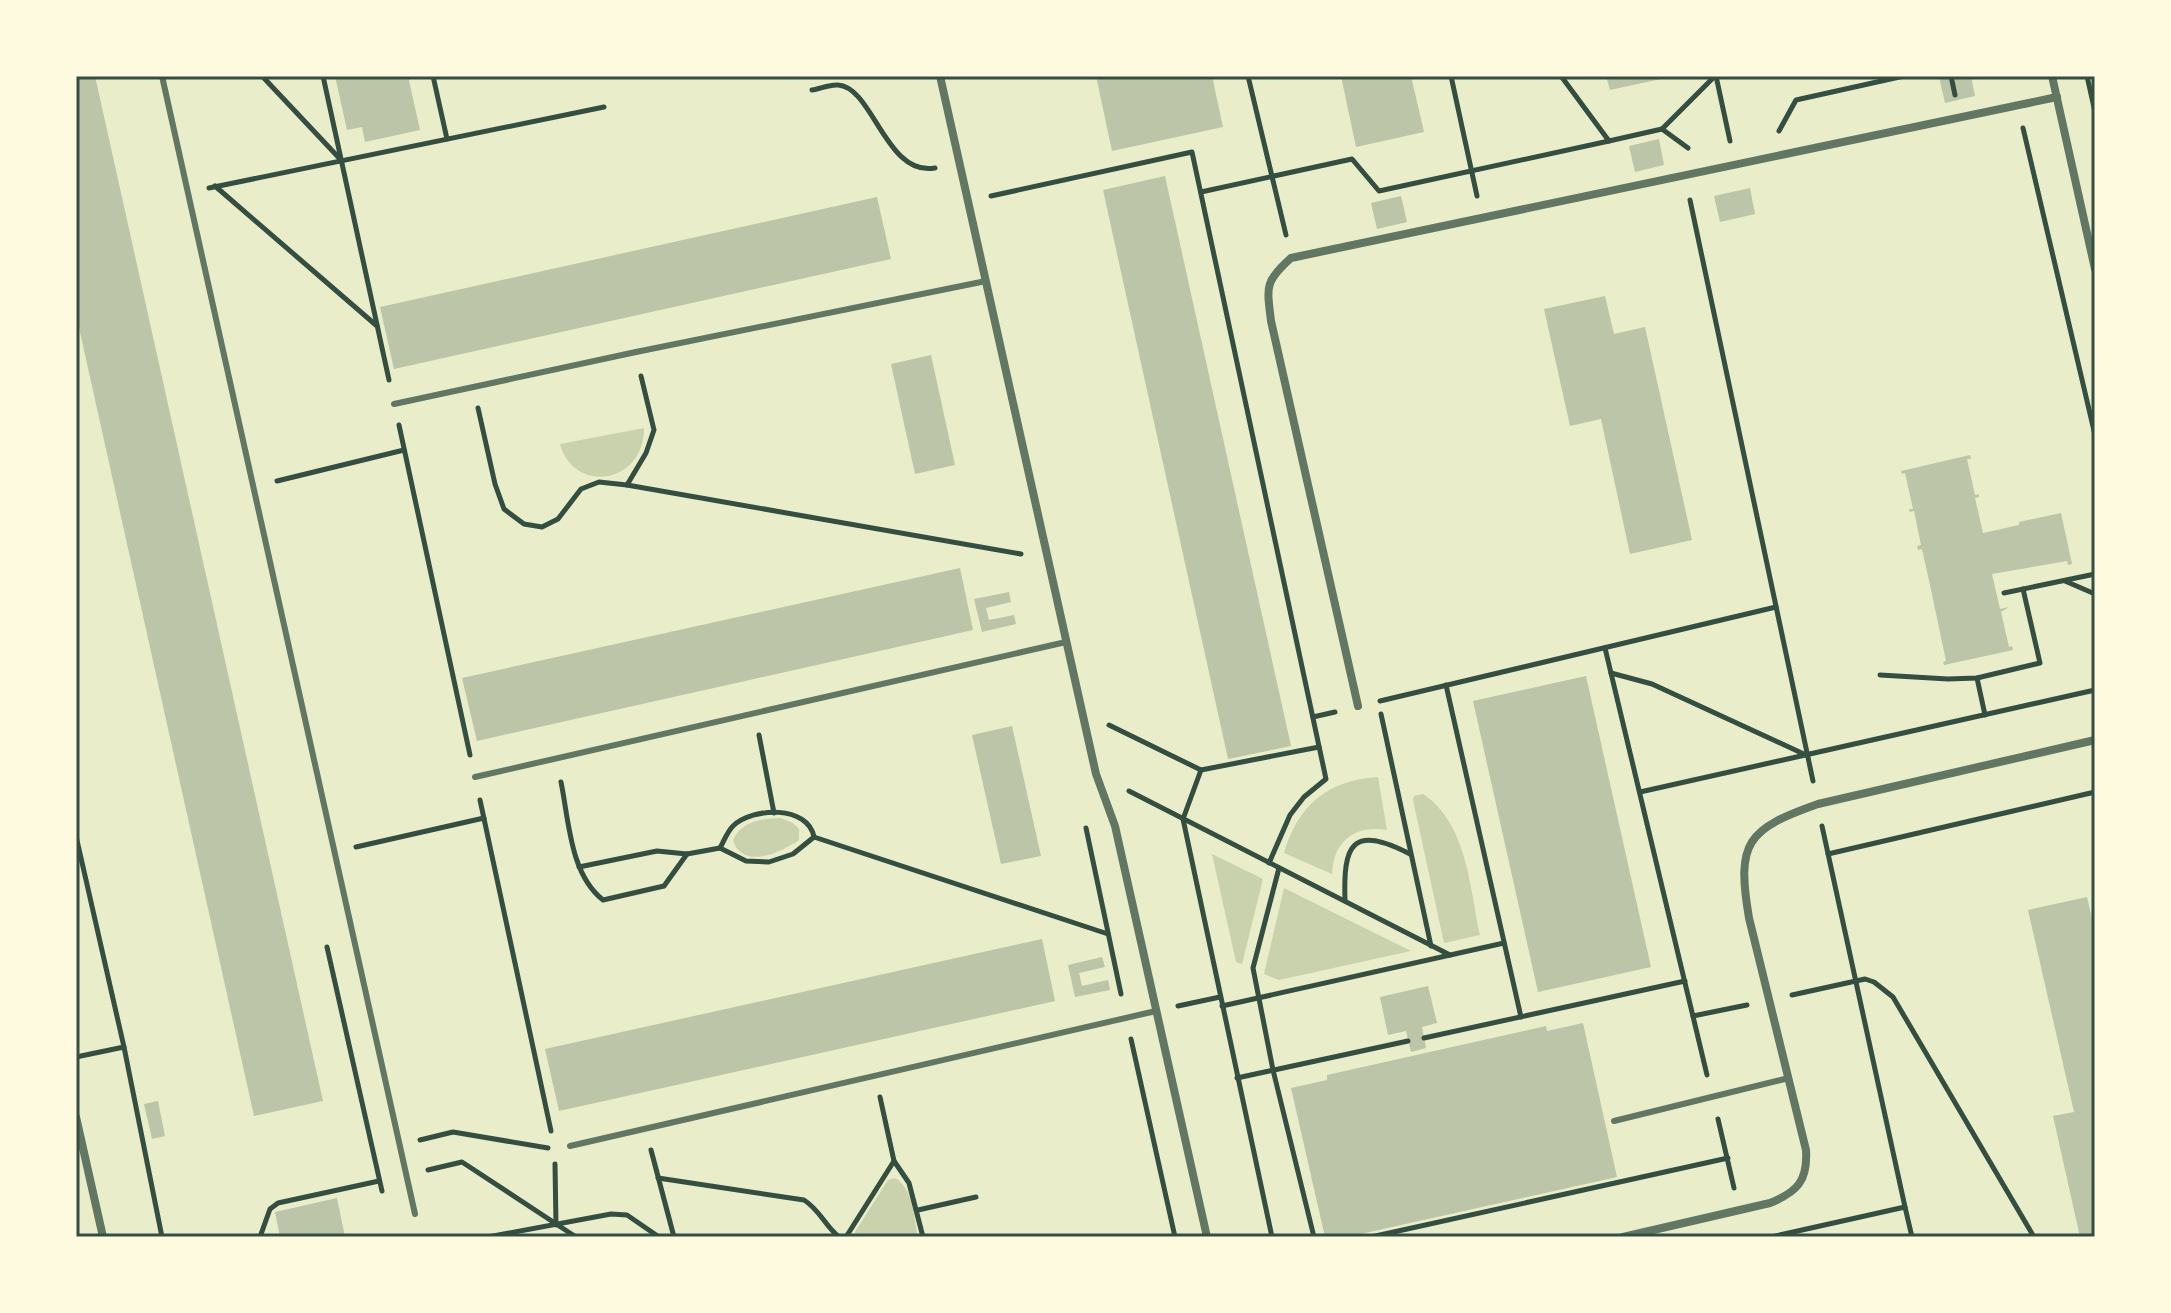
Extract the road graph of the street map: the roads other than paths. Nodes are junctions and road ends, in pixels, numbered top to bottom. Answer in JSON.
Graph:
{"nodes":[{"id":1,"x":162,"y":76,"type":"edge"},
{"id":2,"x":940,"y":76,"type":"edge"},
{"id":3,"x":2052,"y":76,"type":"edge"},
{"id":4,"x":2057,"y":97,"type":"junction"},
{"id":5,"x":2095,"y":269,"type":"edge"},
{"id":6,"x":986,"y":281,"type":"junction"},
{"id":7,"x":394,"y":404,"type":"road end"},
{"id":8,"x":1066,"y":642,"type":"junction"},
{"id":9,"x":1358,"y":706,"type":"road end"},
{"id":10,"x":2095,"y":740,"type":"edge"},
{"id":11,"x":475,"y":777,"type":"road end"},
{"id":12,"x":1156,"y":1011,"type":"junction"},
{"id":13,"x":1789,"y":1078,"type":"junction"},
{"id":14,"x":76,"y":1117,"type":"edge"},
{"id":15,"x":1614,"y":1121,"type":"dead end"},
{"id":16,"x":570,"y":1146,"type":"dead end"},
{"id":17,"x":415,"y":1214,"type":"dead end"},
{"id":18,"x":103,"y":1237,"type":"edge"},
{"id":19,"x":1207,"y":1237,"type":"edge"},
{"id":20,"x":1623,"y":1237,"type":"edge"}],
"edges":[{"from":1,"to":17,"type":"lane"},
{"from":2,"to":6,"type":"street"},
{"from":3,"to":4,"type":"street"},
{"from":4,"to":5,"type":"street"},
{"from":4,"to":9,"type":"street"},
{"from":6,"to":7,"type":"lane"},
{"from":6,"to":8,"type":"street"},
{"from":8,"to":11,"type":"lane"},
{"from":8,"to":12,"type":"street"},
{"from":10,"to":13,"type":"street"},
{"from":12,"to":16,"type":"lane"},
{"from":12,"to":19,"type":"street"},
{"from":13,"to":15,"type":"lane"},
{"from":13,"to":20,"type":"street"},
{"from":14,"to":18,"type":"street"}]}
